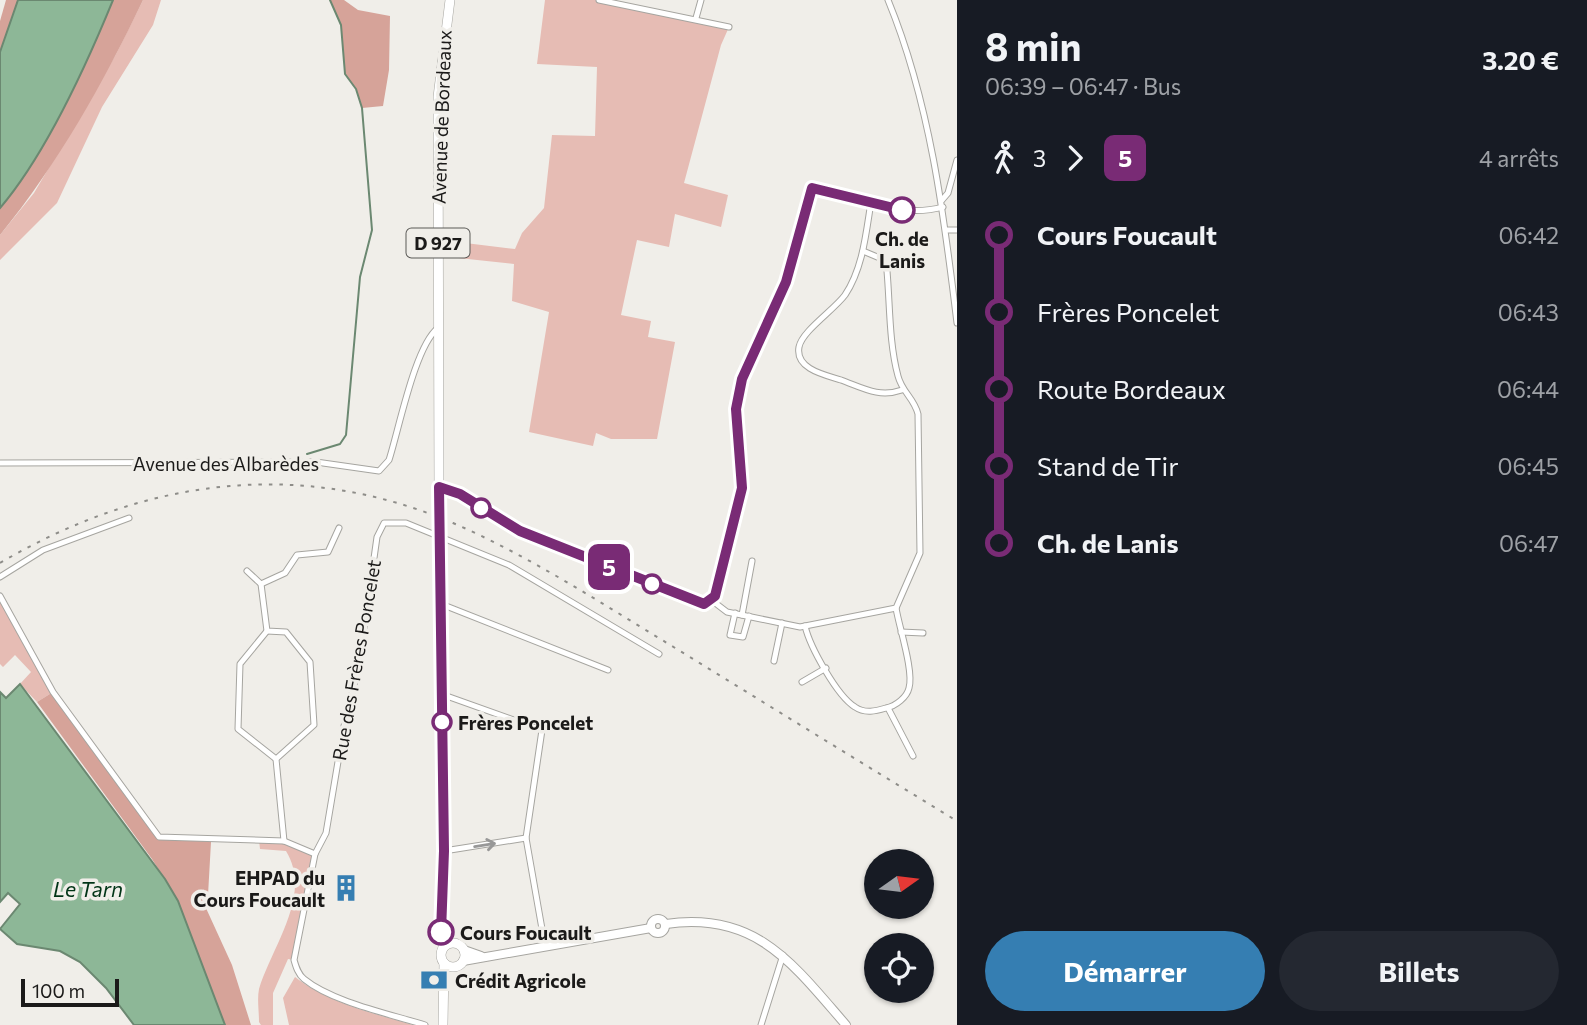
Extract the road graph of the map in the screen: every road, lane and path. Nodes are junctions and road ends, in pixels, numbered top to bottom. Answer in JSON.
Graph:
{"nodes":[{"id":1,"x":450,"y":0,"type":"edge"},
{"id":2,"x":598,"y":0,"type":"edge"},
{"id":3,"x":701,"y":0,"type":"edge"},
{"id":4,"x":888,"y":0,"type":"edge"},
{"id":5,"x":696,"y":18,"type":"junction"},
{"id":6,"x":729,"y":27,"type":"dead end"},
{"id":7,"x":957,"y":160,"type":"edge"},
{"id":8,"x":871,"y":202,"type":"junction"},
{"id":9,"x":942,"y":203,"type":"junction"},
{"id":10,"x":946,"y":230,"type":"junction"},
{"id":11,"x":957,"y":230,"type":"edge"},
{"id":12,"x":863,"y":251,"type":"junction"},
{"id":13,"x":957,"y":323,"type":"edge"},
{"id":14,"x":438,"y":328,"type":"junction"},
{"id":15,"x":902,"y":390,"type":"junction"},
{"id":16,"x":0,"y":463,"type":"edge"},
{"id":17,"x":439,"y":487,"type":"junction"},
{"id":18,"x":129,"y":518,"type":"dead end"},
{"id":19,"x":339,"y":528,"type":"dead end"},
{"id":20,"x":440,"y":535,"type":"junction"},
{"id":21,"x":752,"y":561,"type":"dead end"},
{"id":22,"x":247,"y":571,"type":"dead end"},
{"id":23,"x":0,"y":577,"type":"edge"},
{"id":24,"x":261,"y":584,"type":"junction"},
{"id":25,"x":0,"y":596,"type":"edge"},
{"id":26,"x":710,"y":599,"type":"junction"},
{"id":27,"x":441,"y":604,"type":"junction"},
{"id":28,"x":896,"y":608,"type":"junction"},
{"id":29,"x":738,"y":614,"type":"junction"},
{"id":30,"x":749,"y":617,"type":"junction"},
{"id":31,"x":782,"y":623,"type":"junction"},
{"id":32,"x":805,"y":626,"type":"junction"},
{"id":33,"x":267,"y":631,"type":"junction"},
{"id":34,"x":901,"y":632,"type":"junction"},
{"id":35,"x":923,"y":634,"type":"dead end"},
{"id":36,"x":659,"y":654,"type":"dead end"},
{"id":37,"x":774,"y":660,"type":"dead end"},
{"id":38,"x":826,"y":668,"type":"junction"},
{"id":39,"x":608,"y":670,"type":"dead end"},
{"id":40,"x":802,"y":682,"type":"dead end"},
{"id":41,"x":441,"y":694,"type":"junction"},
{"id":42,"x":888,"y":708,"type":"junction"},
{"id":43,"x":913,"y":756,"type":"dead end"},
{"id":44,"x":276,"y":759,"type":"junction"},
{"id":45,"x":526,"y":838,"type":"junction"},
{"id":46,"x":284,"y":841,"type":"junction"},
{"id":47,"x":444,"y":851,"type":"junction"},
{"id":48,"x":315,"y":853,"type":"junction"},
{"id":49,"x":443,"y":928,"type":"junction"},
{"id":50,"x":454,"y":943,"type":"junction"},
{"id":51,"x":545,"y":946,"type":"junction"},
{"id":52,"x":443,"y":948,"type":"junction"},
{"id":53,"x":464,"y":950,"type":"junction"},
{"id":54,"x":783,"y":954,"type":"junction"},
{"id":55,"x":484,"y":957,"type":"junction"},
{"id":56,"x":444,"y":963,"type":"junction"},
{"id":57,"x":459,"y":964,"type":"junction"},
{"id":58,"x":425,"y":1025,"type":"edge"},
{"id":59,"x":444,"y":1025,"type":"edge"},
{"id":60,"x":761,"y":1025,"type":"edge"},
{"id":61,"x":846,"y":1025,"type":"edge"}],
"edges":[{"from":1,"to":14,"type":"main road","name":"Avenue de Bordeaux","number":"D 927"},
{"from":2,"to":5,"type":"street"},
{"from":3,"to":5,"type":"street"},
{"from":4,"to":9,"type":"street"},
{"from":5,"to":6,"type":"street"},
{"from":7,"to":9,"type":"street"},
{"from":8,"to":9,"type":"street"},
{"from":8,"to":12,"type":"street"},
{"from":8,"to":26,"type":"street"},
{"from":9,"to":10,"type":"street"},
{"from":10,"to":11,"type":"street"},
{"from":10,"to":13,"type":"street"},
{"from":12,"to":15,"type":"street"},
{"from":12,"to":15,"type":"street"},
{"from":14,"to":16,"type":"street","name":"Avenue des Albarèdes"},
{"from":14,"to":17,"type":"main road","name":"Avenue de Bordeaux","number":"D 927"},
{"from":15,"to":28,"type":"street"},
{"from":17,"to":20,"type":"main road","number":"D 927","bridge":true},
{"from":17,"to":26,"type":"street"},
{"from":18,"to":23,"type":"street"},
{"from":19,"to":24,"type":"street"},
{"from":20,"to":27,"type":"main road","number":"D 927"},
{"from":20,"to":36,"type":"street"},
{"from":20,"to":48,"type":"street","name":"Rue des Frères Poncelet"},
{"from":21,"to":29,"type":"street"},
{"from":22,"to":24,"type":"street"},
{"from":24,"to":33,"type":"street"},
{"from":25,"to":46,"type":"street"},
{"from":26,"to":29,"type":"street"},
{"from":27,"to":39,"type":"street"},
{"from":27,"to":41,"type":"main road","number":"D 927"},
{"from":28,"to":32,"type":"street"},
{"from":28,"to":34,"type":"street"},
{"from":29,"to":30,"type":"street"},
{"from":29,"to":30,"type":"street"},
{"from":30,"to":31,"type":"street"},
{"from":31,"to":32,"type":"street"},
{"from":31,"to":37,"type":"street"},
{"from":32,"to":38,"type":"street"},
{"from":33,"to":44,"type":"street"},
{"from":33,"to":44,"type":"street"},
{"from":34,"to":35,"type":"street"},
{"from":34,"to":42,"type":"street"},
{"from":38,"to":40,"type":"street"},
{"from":38,"to":42,"type":"street"},
{"from":41,"to":45,"type":"street"},
{"from":41,"to":47,"type":"main road","number":"D 927"},
{"from":42,"to":43,"type":"street"},
{"from":44,"to":46,"type":"street"},
{"from":47,"to":45,"type":"street","one_way":true},
{"from":45,"to":51,"type":"street"},
{"from":46,"to":48,"type":"street"},
{"from":47,"to":49,"type":"main road","number":"D 927"},
{"from":48,"to":58,"type":"street"},
{"from":49,"to":50,"type":"main road"},
{"from":49,"to":52,"type":"main road","number":"D 927"},
{"from":50,"to":52,"type":"main road"},
{"from":50,"to":53,"type":"main road"},
{"from":51,"to":54,"type":"street"},
{"from":51,"to":55,"type":"street"},
{"from":52,"to":56,"type":"main road"},
{"from":53,"to":55,"type":"street"},
{"from":53,"to":57,"type":"main road"},
{"from":54,"to":60,"type":"street"},
{"from":54,"to":61,"type":"street"},
{"from":55,"to":57,"type":"street"},
{"from":56,"to":57,"type":"main road"},
{"from":56,"to":59,"type":"main road"},
{"from":57,"to":59,"type":"main road"}]}
